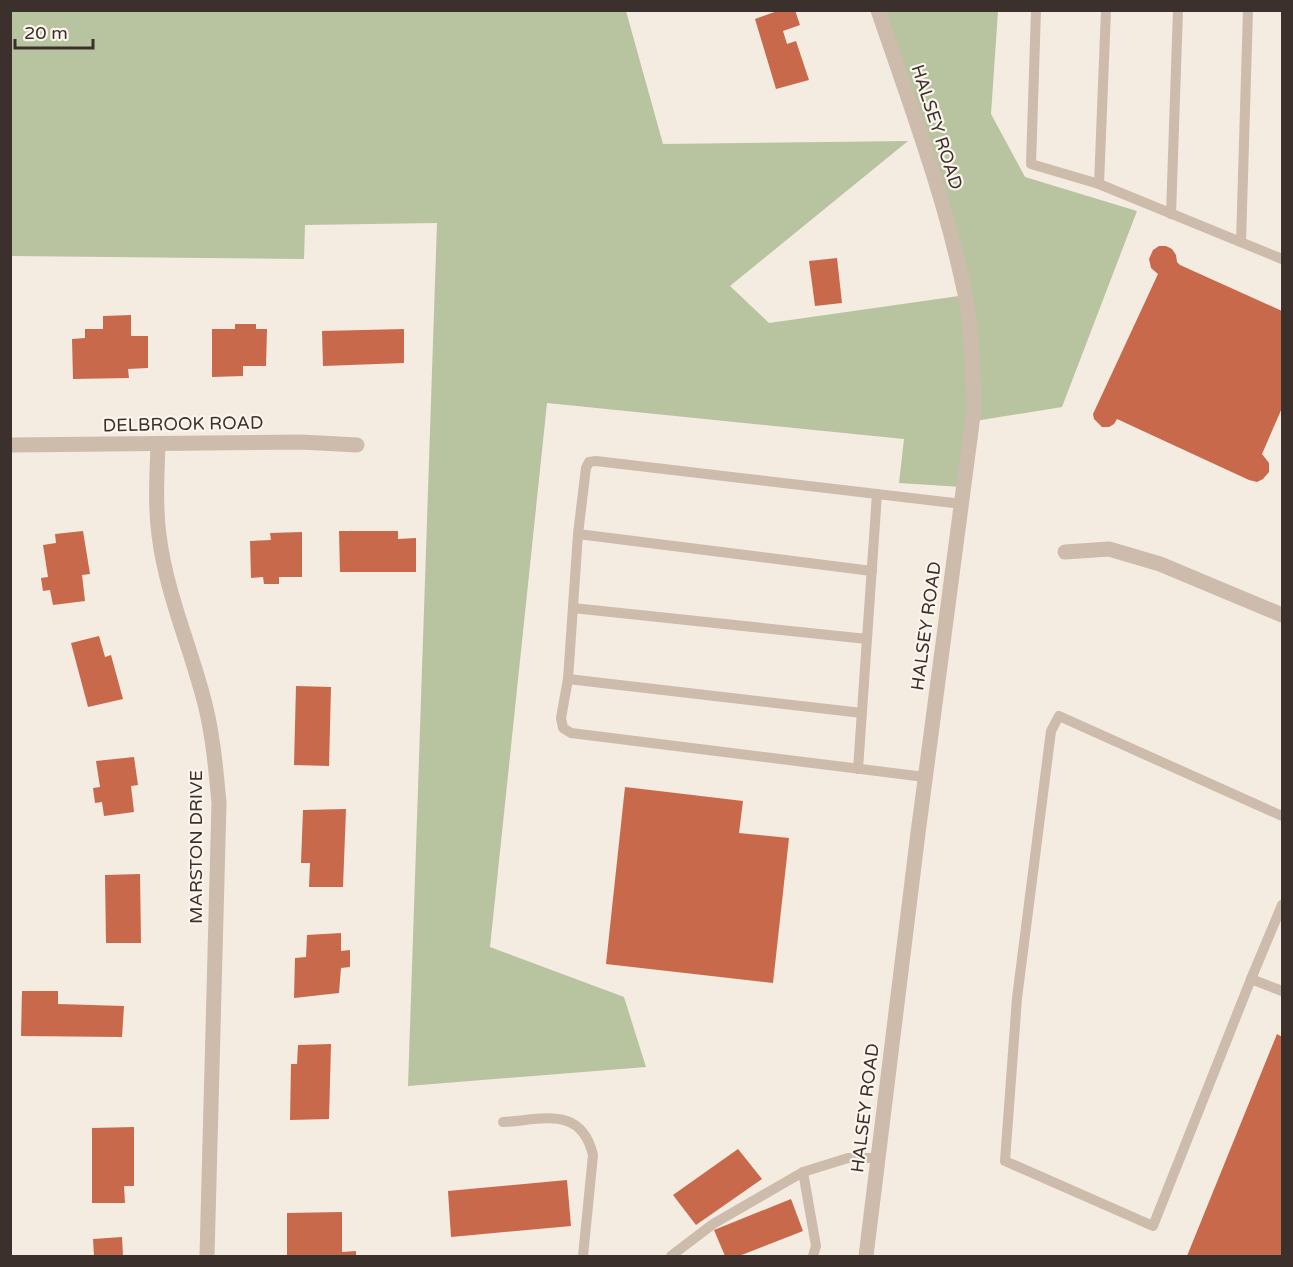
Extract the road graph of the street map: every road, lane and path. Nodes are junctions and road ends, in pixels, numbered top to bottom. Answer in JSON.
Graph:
{"nodes":[{"id":1,"x":878,"y":10,"type":"edge"},
{"id":2,"x":1036,"y":10,"type":"edge"},
{"id":3,"x":1106,"y":10,"type":"edge"},
{"id":4,"x":1178,"y":10,"type":"edge"},
{"id":5,"x":1248,"y":10,"type":"edge"},
{"id":6,"x":1099,"y":184,"type":"junction"},
{"id":7,"x":1171,"y":214,"type":"junction"},
{"id":8,"x":1241,"y":242,"type":"junction"},
{"id":9,"x":1282,"y":259,"type":"edge"},
{"id":10,"x":158,"y":444,"type":"junction"},
{"id":11,"x":10,"y":445,"type":"edge"},
{"id":12,"x":357,"y":445,"type":"dead end"},
{"id":13,"x":877,"y":494,"type":"junction"},
{"id":14,"x":962,"y":504,"type":"junction"},
{"id":15,"x":578,"y":534,"type":"junction"},
{"id":16,"x":1065,"y":552,"type":"dead end"},
{"id":17,"x":872,"y":571,"type":"junction"},
{"id":18,"x":573,"y":608,"type":"junction"},
{"id":19,"x":1282,"y":615,"type":"edge"},
{"id":20,"x":867,"y":639,"type":"junction"},
{"id":21,"x":568,"y":679,"type":"junction"},
{"id":22,"x":862,"y":713,"type":"junction"},
{"id":23,"x":858,"y":769,"type":"junction"},
{"id":24,"x":925,"y":777,"type":"junction"},
{"id":25,"x":1282,"y":816,"type":"edge"},
{"id":26,"x":1282,"y":905,"type":"edge"},
{"id":27,"x":1251,"y":978,"type":"junction"},
{"id":28,"x":1282,"y":991,"type":"edge"},
{"id":29,"x":503,"y":1122,"type":"dead end"},
{"id":30,"x":878,"y":1158,"type":"junction"},
{"id":31,"x":802,"y":1172,"type":"junction"},
{"id":32,"x":207,"y":1257,"type":"edge"},
{"id":33,"x":583,"y":1257,"type":"edge"},
{"id":34,"x":671,"y":1257,"type":"edge"},
{"id":35,"x":813,"y":1257,"type":"edge"},
{"id":36,"x":866,"y":1257,"type":"edge"}],
"edges":[{"from":1,"to":14,"type":"street","name":"HALSEY ROAD"},
{"from":2,"to":6,"type":"lane"},
{"from":3,"to":6,"type":"lane"},
{"from":4,"to":7,"type":"lane"},
{"from":5,"to":8,"type":"lane"},
{"from":6,"to":7,"type":"lane"},
{"from":7,"to":8,"type":"lane"},
{"from":8,"to":9,"type":"lane"},
{"from":10,"to":11,"type":"street","name":"DELBROOK ROAD"},
{"from":10,"to":12,"type":"street","name":"DELBROOK ROAD"},
{"from":10,"to":32,"type":"street","name":"MARSTON DRIVE"},
{"from":13,"to":14,"type":"lane"},
{"from":13,"to":15,"type":"lane"},
{"from":13,"to":17,"type":"lane"},
{"from":14,"to":24,"type":"street","name":"HALSEY ROAD"},
{"from":15,"to":17,"type":"lane"},
{"from":15,"to":18,"type":"lane"},
{"from":16,"to":19,"type":"street"},
{"from":17,"to":20,"type":"lane"},
{"from":18,"to":20,"type":"lane"},
{"from":18,"to":21,"type":"lane"},
{"from":20,"to":22,"type":"lane"},
{"from":21,"to":22,"type":"lane"},
{"from":21,"to":23,"type":"lane"},
{"from":22,"to":23,"type":"lane"},
{"from":23,"to":24,"type":"lane"},
{"from":24,"to":30,"type":"street","name":"HALSEY ROAD"},
{"from":25,"to":27,"type":"lane"},
{"from":26,"to":27,"type":"lane"},
{"from":27,"to":28,"type":"lane"},
{"from":29,"to":33,"type":"lane"},
{"from":30,"to":31,"type":"lane"},
{"from":30,"to":36,"type":"street","name":"HALSEY ROAD"},
{"from":31,"to":34,"type":"lane"},
{"from":31,"to":35,"type":"lane"}]}
